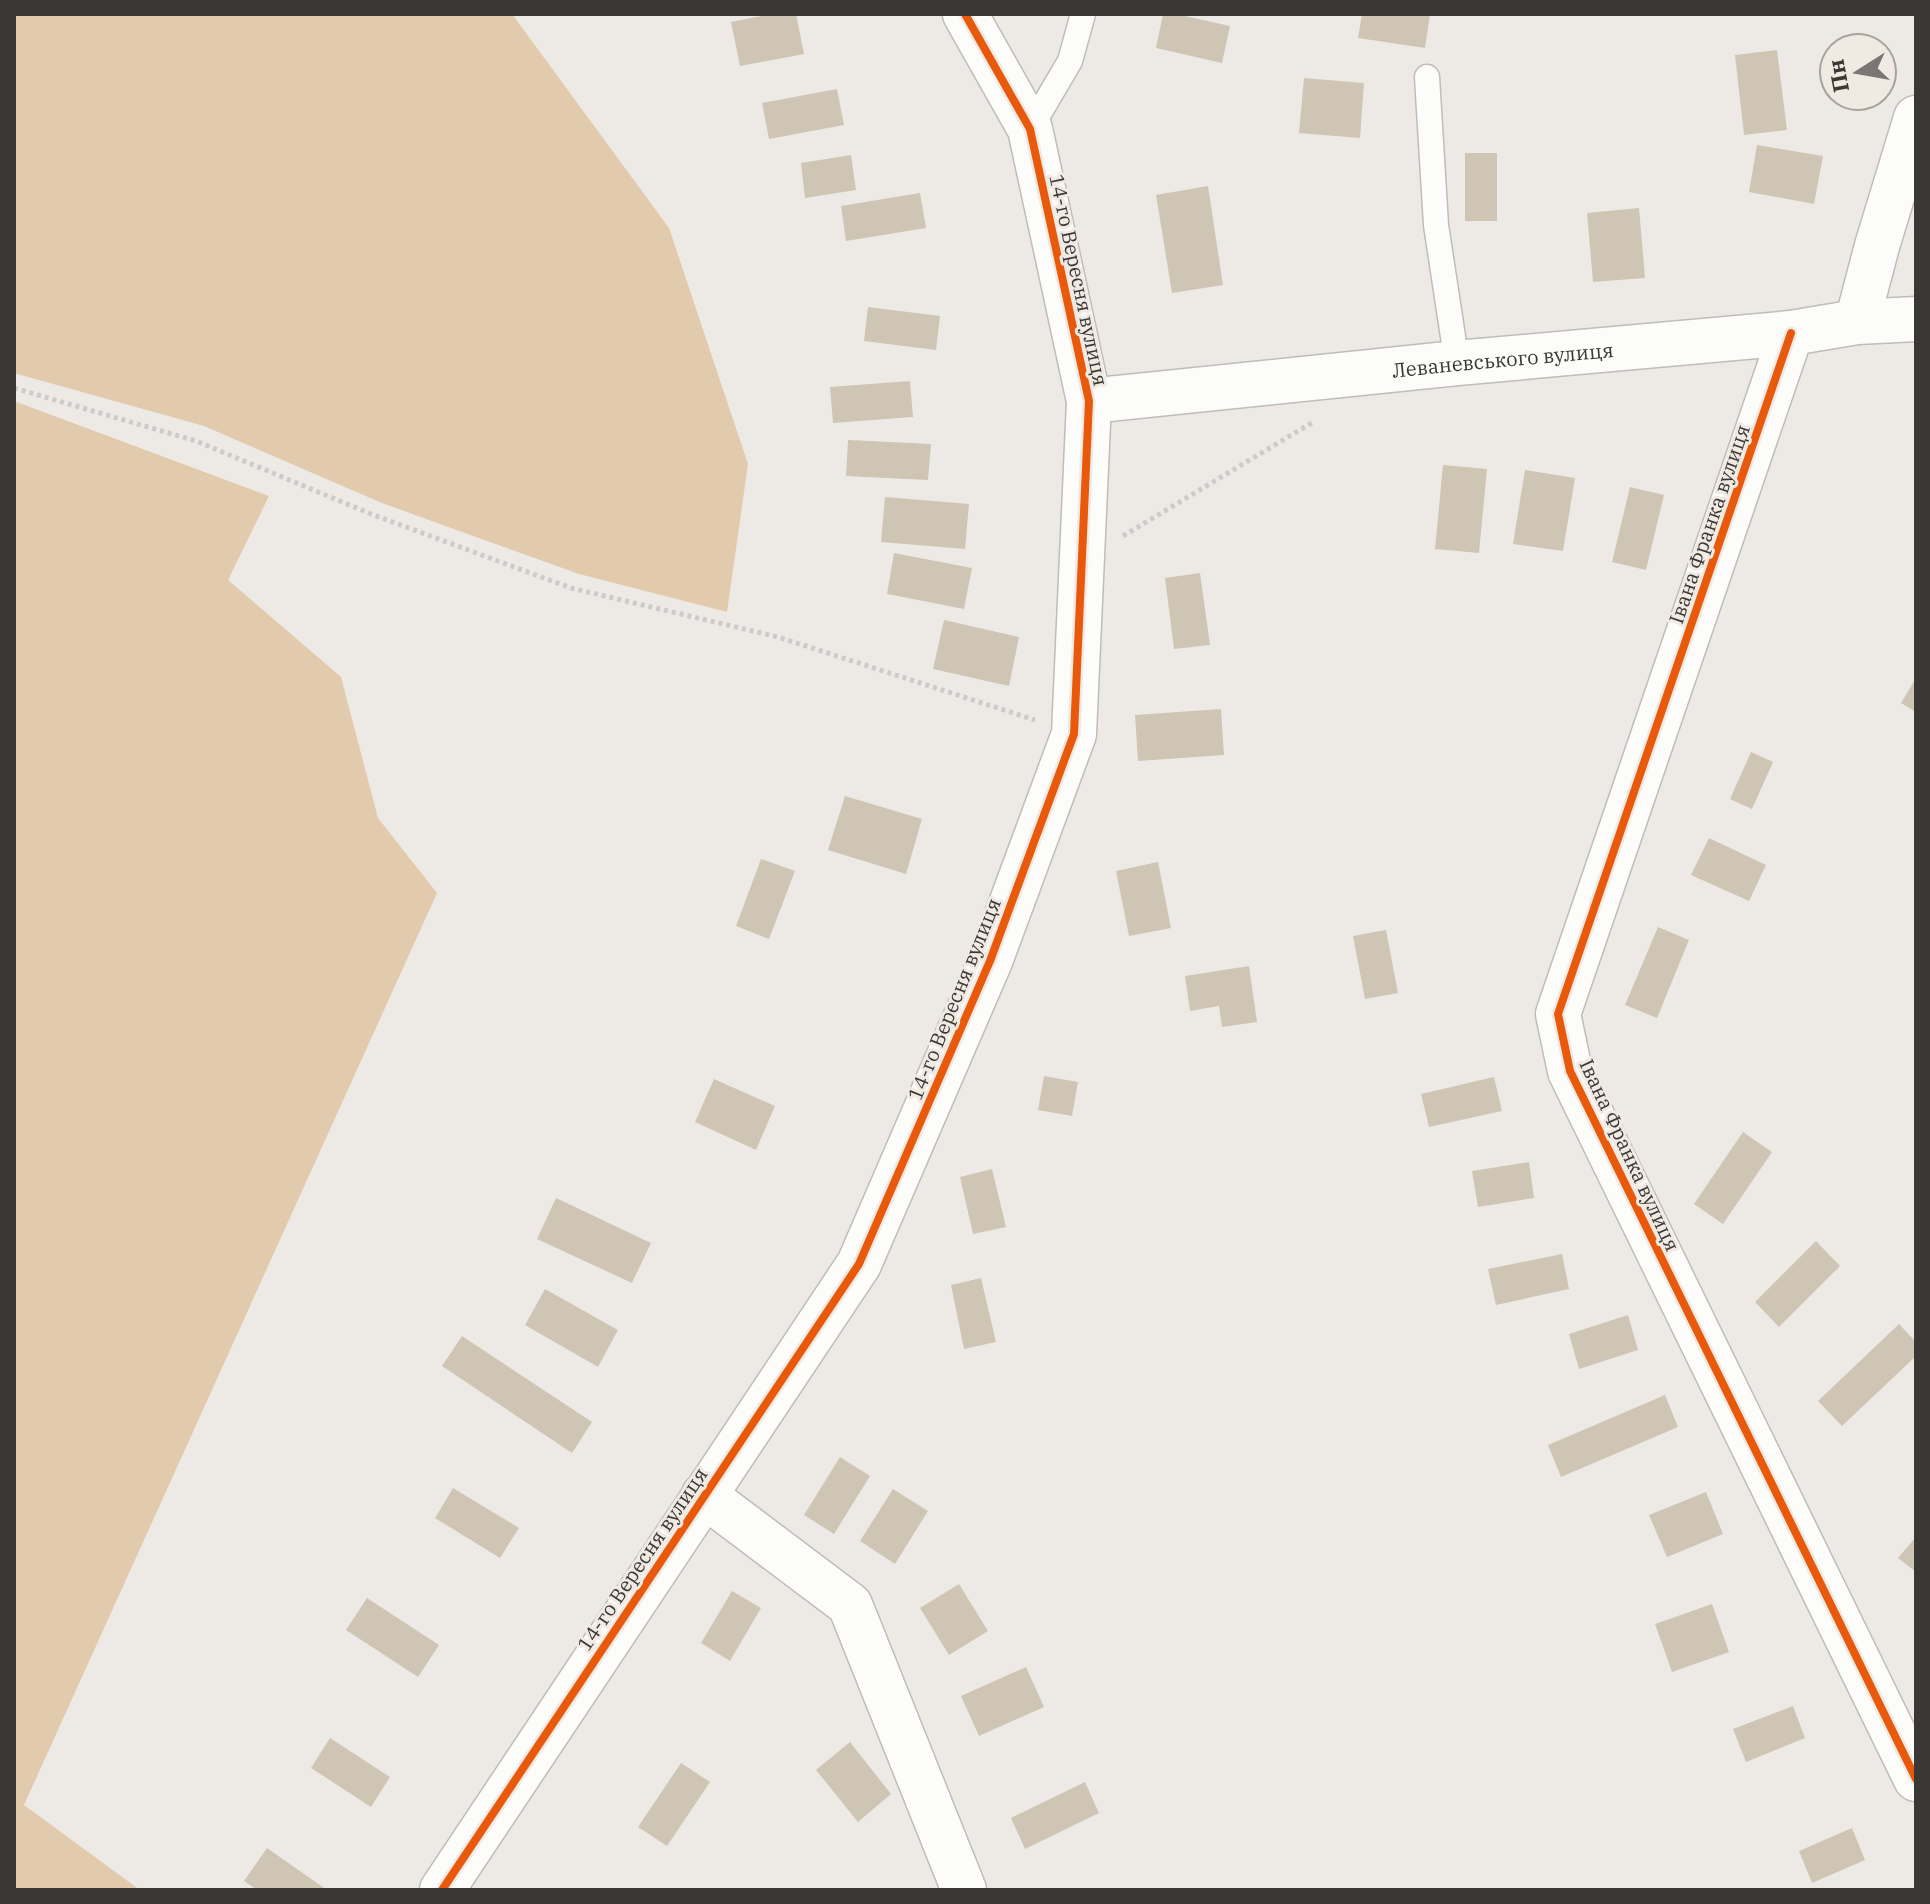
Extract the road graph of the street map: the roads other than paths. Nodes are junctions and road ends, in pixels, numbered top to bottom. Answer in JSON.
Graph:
{"nodes":[{"id":1,"x":965,"y":14,"type":"edge"},
{"id":2,"x":1083,"y":14,"type":"edge"},
{"id":3,"x":1427,"y":77,"type":"dead end"},
{"id":4,"x":1916,"y":118,"type":"edge"},
{"id":5,"x":1030,"y":129,"type":"junction"},
{"id":6,"x":1916,"y":319,"type":"edge"},
{"id":7,"x":1857,"y":322,"type":"junction"},
{"id":8,"x":1791,"y":333,"type":"junction"},
{"id":9,"x":1457,"y":363,"type":"junction"},
{"id":10,"x":1089,"y":401,"type":"junction"},
{"id":11,"x":704,"y":1495,"type":"junction"},
{"id":12,"x":1916,"y":1779,"type":"edge"},
{"id":13,"x":442,"y":1890,"type":"edge"},
{"id":14,"x":964,"y":1890,"type":"edge"}],
"edges":[{"from":1,"to":5,"type":"street","name":"14-го Вересня вулиця"},
{"from":2,"to":5,"type":"lane"},
{"from":3,"to":9,"type":"lane"},
{"from":4,"to":7,"type":"street"},
{"from":5,"to":10,"type":"street","name":"14-го Вересня вулиця"},
{"from":6,"to":7,"type":"street","name":"Леваневського вулиця"},
{"from":7,"to":8,"type":"street","name":"Леваневського вулиця"},
{"from":8,"to":9,"type":"street","name":"Леваневського вулиця"},
{"from":8,"to":12,"type":"street","name":"Івана Франка вулиця"},
{"from":9,"to":10,"type":"street","name":"Леваневського вулиця"},
{"from":10,"to":11,"type":"street","name":"14-го Вересня вулиця"},
{"from":11,"to":13,"type":"street","name":"14-го Вересня вулиця"},
{"from":11,"to":14,"type":"street","name":"14-го Вересня вулиця"}]}
